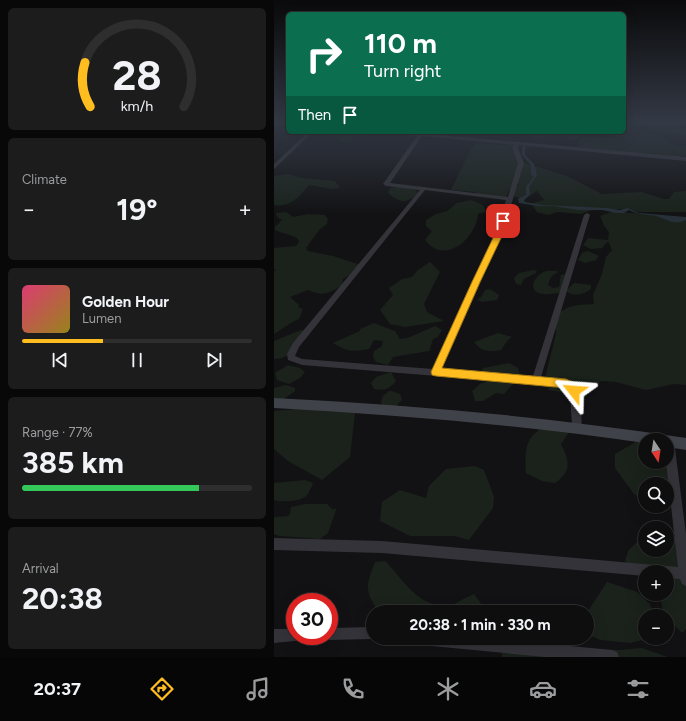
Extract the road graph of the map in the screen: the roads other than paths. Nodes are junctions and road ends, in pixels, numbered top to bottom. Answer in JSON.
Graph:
{"nodes":[{"id":1,"x":288,"y":154,"type":"edge"},
{"id":2,"x":407,"y":154,"type":"edge"},
{"id":3,"x":517,"y":154,"type":"edge"},
{"id":4,"x":626,"y":154,"type":"edge"},
{"id":5,"x":686,"y":159,"type":"edge"},
{"id":6,"x":274,"y":167,"type":"edge"},
{"id":7,"x":424,"y":188,"type":"junction"},
{"id":8,"x":510,"y":199,"type":"junction"},
{"id":9,"x":587,"y":215,"type":"dead end"},
{"id":10,"x":436,"y":372,"type":"junction"},
{"id":11,"x":536,"y":380,"type":"junction"},
{"id":12,"x":274,"y":403,"type":"edge"},
{"id":13,"x":577,"y":427,"type":"junction"},
{"id":14,"x":638,"y":437,"type":"edge"},
{"id":15,"x":674,"y":442,"type":"edge"},
{"id":16,"x":686,"y":444,"type":"edge"},
{"id":17,"x":670,"y":469,"type":"edge"},
{"id":18,"x":274,"y":544,"type":"edge"},
{"id":19,"x":638,"y":570,"type":"edge"},
{"id":20,"x":674,"y":574,"type":"edge"},
{"id":21,"x":685,"y":576,"type":"edge"},
{"id":22,"x":366,"y":633,"type":"edge"},
{"id":23,"x":338,"y":634,"type":"edge"},
{"id":24,"x":286,"y":635,"type":"edge"},
{"id":25,"x":274,"y":636,"type":"edge"},
{"id":26,"x":491,"y":645,"type":"edge"},
{"id":27,"x":612,"y":657,"type":"edge"}],
"edges":[{"from":1,"to":6,"type":"street"},
{"from":2,"to":7,"type":"street"},
{"from":3,"to":8,"type":"street"},
{"from":4,"to":5,"type":"street"},
{"from":7,"to":8,"type":"street"},
{"from":7,"to":10,"type":"street"},
{"from":8,"to":10,"type":"street"},
{"from":9,"to":11,"type":"street"},
{"from":10,"to":11,"type":"street"},
{"from":11,"to":13,"type":"street"},
{"from":12,"to":13,"type":"main road"},
{"from":13,"to":14,"type":"main road"},
{"from":15,"to":16,"type":"main road"},
{"from":17,"to":21,"type":"street"},
{"from":18,"to":19,"type":"street"},
{"from":20,"to":21,"type":"street"},
{"from":22,"to":23,"type":"street"},
{"from":24,"to":25,"type":"street"},
{"from":26,"to":27,"type":"street"}]}
